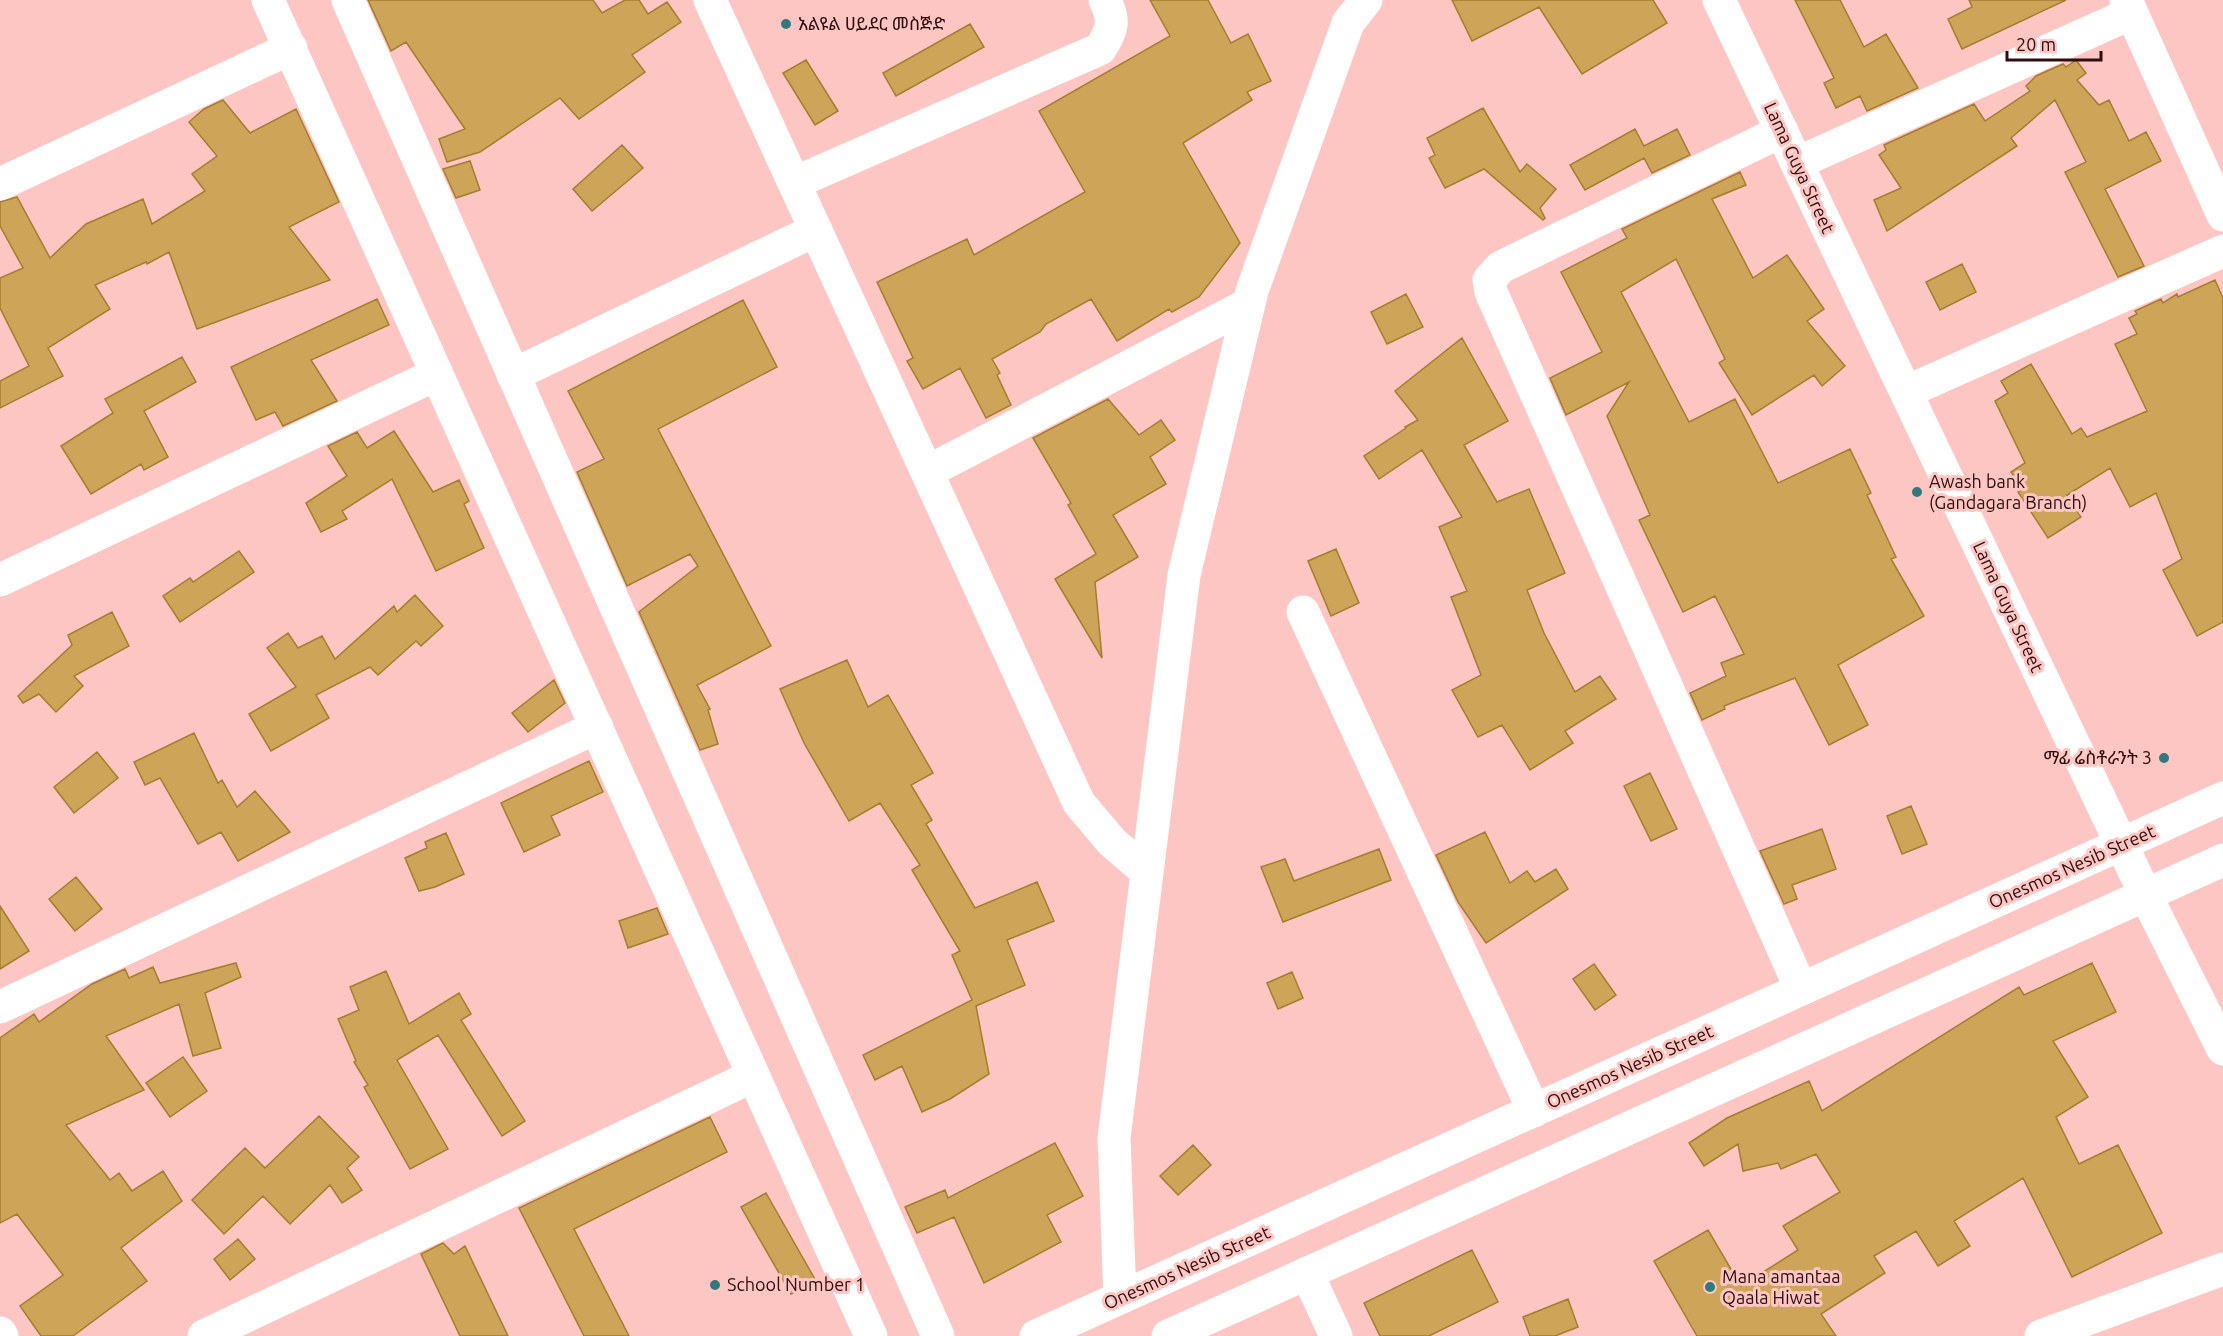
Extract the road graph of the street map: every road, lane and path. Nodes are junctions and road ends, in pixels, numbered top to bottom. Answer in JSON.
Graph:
{"nodes":[{"id":1,"x":268,"y":0,"type":"edge"},
{"id":2,"x":348,"y":0,"type":"edge"},
{"id":3,"x":710,"y":0,"type":"edge"},
{"id":4,"x":1105,"y":0,"type":"edge"},
{"id":5,"x":1366,"y":0,"type":"edge"},
{"id":6,"x":1719,"y":0,"type":"edge"},
{"id":7,"x":2129,"y":7,"type":"edge"},
{"id":8,"x":291,"y":48,"type":"junction"},
{"id":9,"x":1782,"y":131,"type":"junction"},
{"id":10,"x":1797,"y":163,"type":"junction"},
{"id":11,"x":794,"y":183,"type":"junction"},
{"id":12,"x":0,"y":184,"type":"edge"},
{"id":13,"x":2223,"y":215,"type":"edge"},
{"id":14,"x":816,"y":230,"type":"junction"},
{"id":15,"x":2223,"y":251,"type":"edge"},
{"id":16,"x":1249,"y":304,"type":"junction"},
{"id":17,"x":437,"y":374,"type":"junction"},
{"id":18,"x":513,"y":375,"type":"junction"},
{"id":19,"x":1906,"y":392,"type":"junction"},
{"id":20,"x":927,"y":472,"type":"junction"},
{"id":21,"x":0,"y":580,"type":"edge"},
{"id":22,"x":1303,"y":612,"type":"dead end"},
{"id":23,"x":597,"y":727,"type":"junction"},
{"id":24,"x":2223,"y":798,"type":"edge"},
{"id":25,"x":2122,"y":844,"type":"junction"},
{"id":26,"x":2223,"y":860,"type":"edge"},
{"id":27,"x":1147,"y":872,"type":"junction"},
{"id":28,"x":2146,"y":896,"type":"junction"},
{"id":29,"x":1801,"y":989,"type":"junction"},
{"id":30,"x":0,"y":1007,"type":"edge"},
{"id":31,"x":2223,"y":1049,"type":"edge"},
{"id":32,"x":753,"y":1076,"type":"junction"},
{"id":33,"x":1534,"y":1111,"type":"junction"},
{"id":34,"x":2223,"y":1269,"type":"edge"},
{"id":35,"x":1307,"y":1274,"type":"junction"},
{"id":36,"x":1120,"y":1298,"type":"junction"},
{"id":37,"x":204,"y":1336,"type":"edge"},
{"id":38,"x":871,"y":1336,"type":"edge"},
{"id":39,"x":938,"y":1336,"type":"edge"},
{"id":40,"x":1036,"y":1336,"type":"edge"},
{"id":41,"x":1168,"y":1336,"type":"edge"},
{"id":42,"x":1336,"y":1336,"type":"edge"},
{"id":43,"x":2041,"y":1336,"type":"edge"}],
"edges":[{"from":1,"to":8,"type":"street"},
{"from":2,"to":18,"type":"street"},
{"from":3,"to":11,"type":"street"},
{"from":4,"to":11,"type":"street"},
{"from":5,"to":16,"type":"street"},
{"from":6,"to":9,"type":"street","name":"Lama Guya Street"},
{"from":7,"to":10,"type":"street"},
{"from":7,"to":13,"type":"street"},
{"from":8,"to":12,"type":"street"},
{"from":8,"to":17,"type":"street"},
{"from":9,"to":10,"type":"street","name":"Lama Guya Street"},
{"from":9,"to":29,"type":"street"},
{"from":10,"to":19,"type":"street","name":"Lama Guya Street"},
{"from":11,"to":14,"type":"street"},
{"from":14,"to":18,"type":"street"},
{"from":14,"to":20,"type":"street"},
{"from":15,"to":19,"type":"street"},
{"from":16,"to":20,"type":"street"},
{"from":16,"to":27,"type":"street"},
{"from":17,"to":21,"type":"street"},
{"from":17,"to":23,"type":"street"},
{"from":18,"to":39,"type":"street"},
{"from":19,"to":25,"type":"street","name":"Lama Guya Street"},
{"from":20,"to":27,"type":"street"},
{"from":22,"to":33,"type":"street"},
{"from":23,"to":30,"type":"street"},
{"from":23,"to":32,"type":"street"},
{"from":24,"to":25,"type":"street","name":"Onesmos Nesib Street"},
{"from":25,"to":28,"type":"street","name":"Lama Guya Street"},
{"from":25,"to":29,"type":"street","name":"Onesmos Nesib Street"},
{"from":26,"to":28,"type":"street"},
{"from":27,"to":36,"type":"street"},
{"from":28,"to":31,"type":"street","name":"Lama Guya Street"},
{"from":28,"to":35,"type":"street"},
{"from":29,"to":33,"type":"street","name":"Onesmos Nesib Street"},
{"from":32,"to":37,"type":"street"},
{"from":32,"to":38,"type":"street"},
{"from":33,"to":36,"type":"street","name":"Onesmos Nesib Street"},
{"from":34,"to":43,"type":"street"},
{"from":35,"to":41,"type":"street"},
{"from":35,"to":42,"type":"street"},
{"from":36,"to":40,"type":"street","name":"Onesmos Nesib Street"}]}
